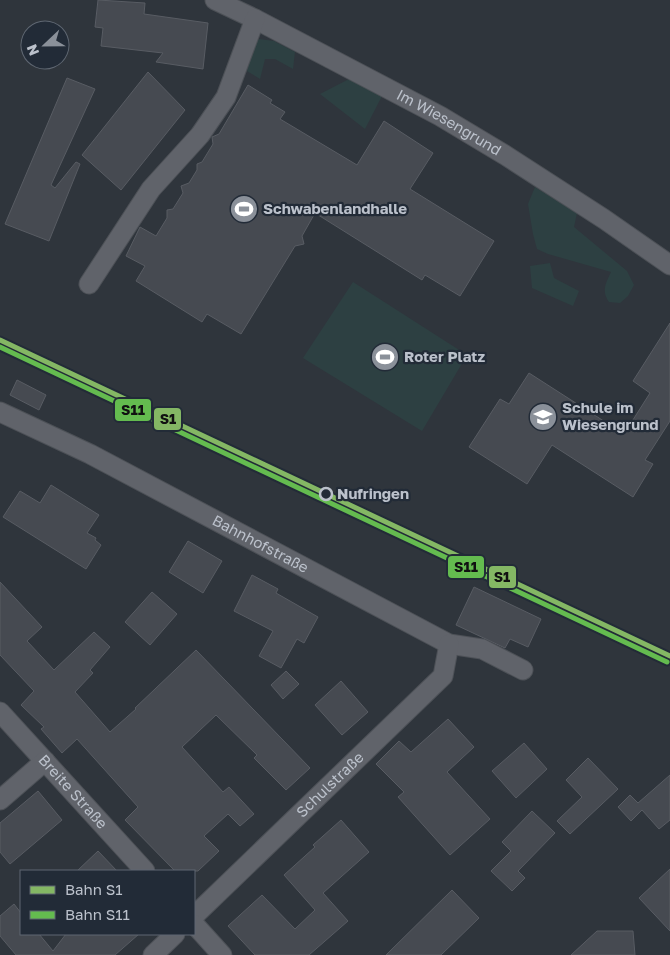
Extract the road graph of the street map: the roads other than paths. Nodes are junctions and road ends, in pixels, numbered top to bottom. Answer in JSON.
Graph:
{"nodes":[{"id":1,"x":215,"y":0,"type":"edge"},
{"id":2,"x":255,"y":19,"type":"junction"},
{"id":3,"x":670,"y":265,"type":"edge"},
{"id":4,"x":89,"y":284,"type":"dead end"},
{"id":5,"x":0,"y":412,"type":"edge"},
{"id":6,"x":449,"y":644,"type":"junction"},
{"id":7,"x":524,"y":670,"type":"dead end"},
{"id":8,"x":0,"y":712,"type":"edge"},
{"id":9,"x":45,"y":762,"type":"junction"},
{"id":10,"x":0,"y":800,"type":"edge"},
{"id":11,"x":144,"y":870,"type":"edge"},
{"id":12,"x":195,"y":915,"type":"edge"},
{"id":13,"x":195,"y":925,"type":"edge"},
{"id":14,"x":174,"y":935,"type":"edge"},
{"id":15,"x":152,"y":955,"type":"edge"},
{"id":16,"x":222,"y":955,"type":"edge"}],
"edges":[{"from":1,"to":2,"type":"street","name":"Im Wiesengrund"},
{"from":2,"to":3,"type":"street","name":"Im Wiesengrund"},
{"from":2,"to":4,"type":"street"},
{"from":5,"to":6,"type":"street","name":"Bahnhofstraße"},
{"from":6,"to":7,"type":"street","name":"Bahnhofstraße"},
{"from":6,"to":12,"type":"street","name":"Schulstraße"},
{"from":8,"to":9,"type":"street","name":"Breite Straße"},
{"from":9,"to":10,"type":"street"},
{"from":9,"to":11,"type":"street","name":"Breite Straße"},
{"from":13,"to":16,"type":"street"},
{"from":14,"to":15,"type":"street"}]}
